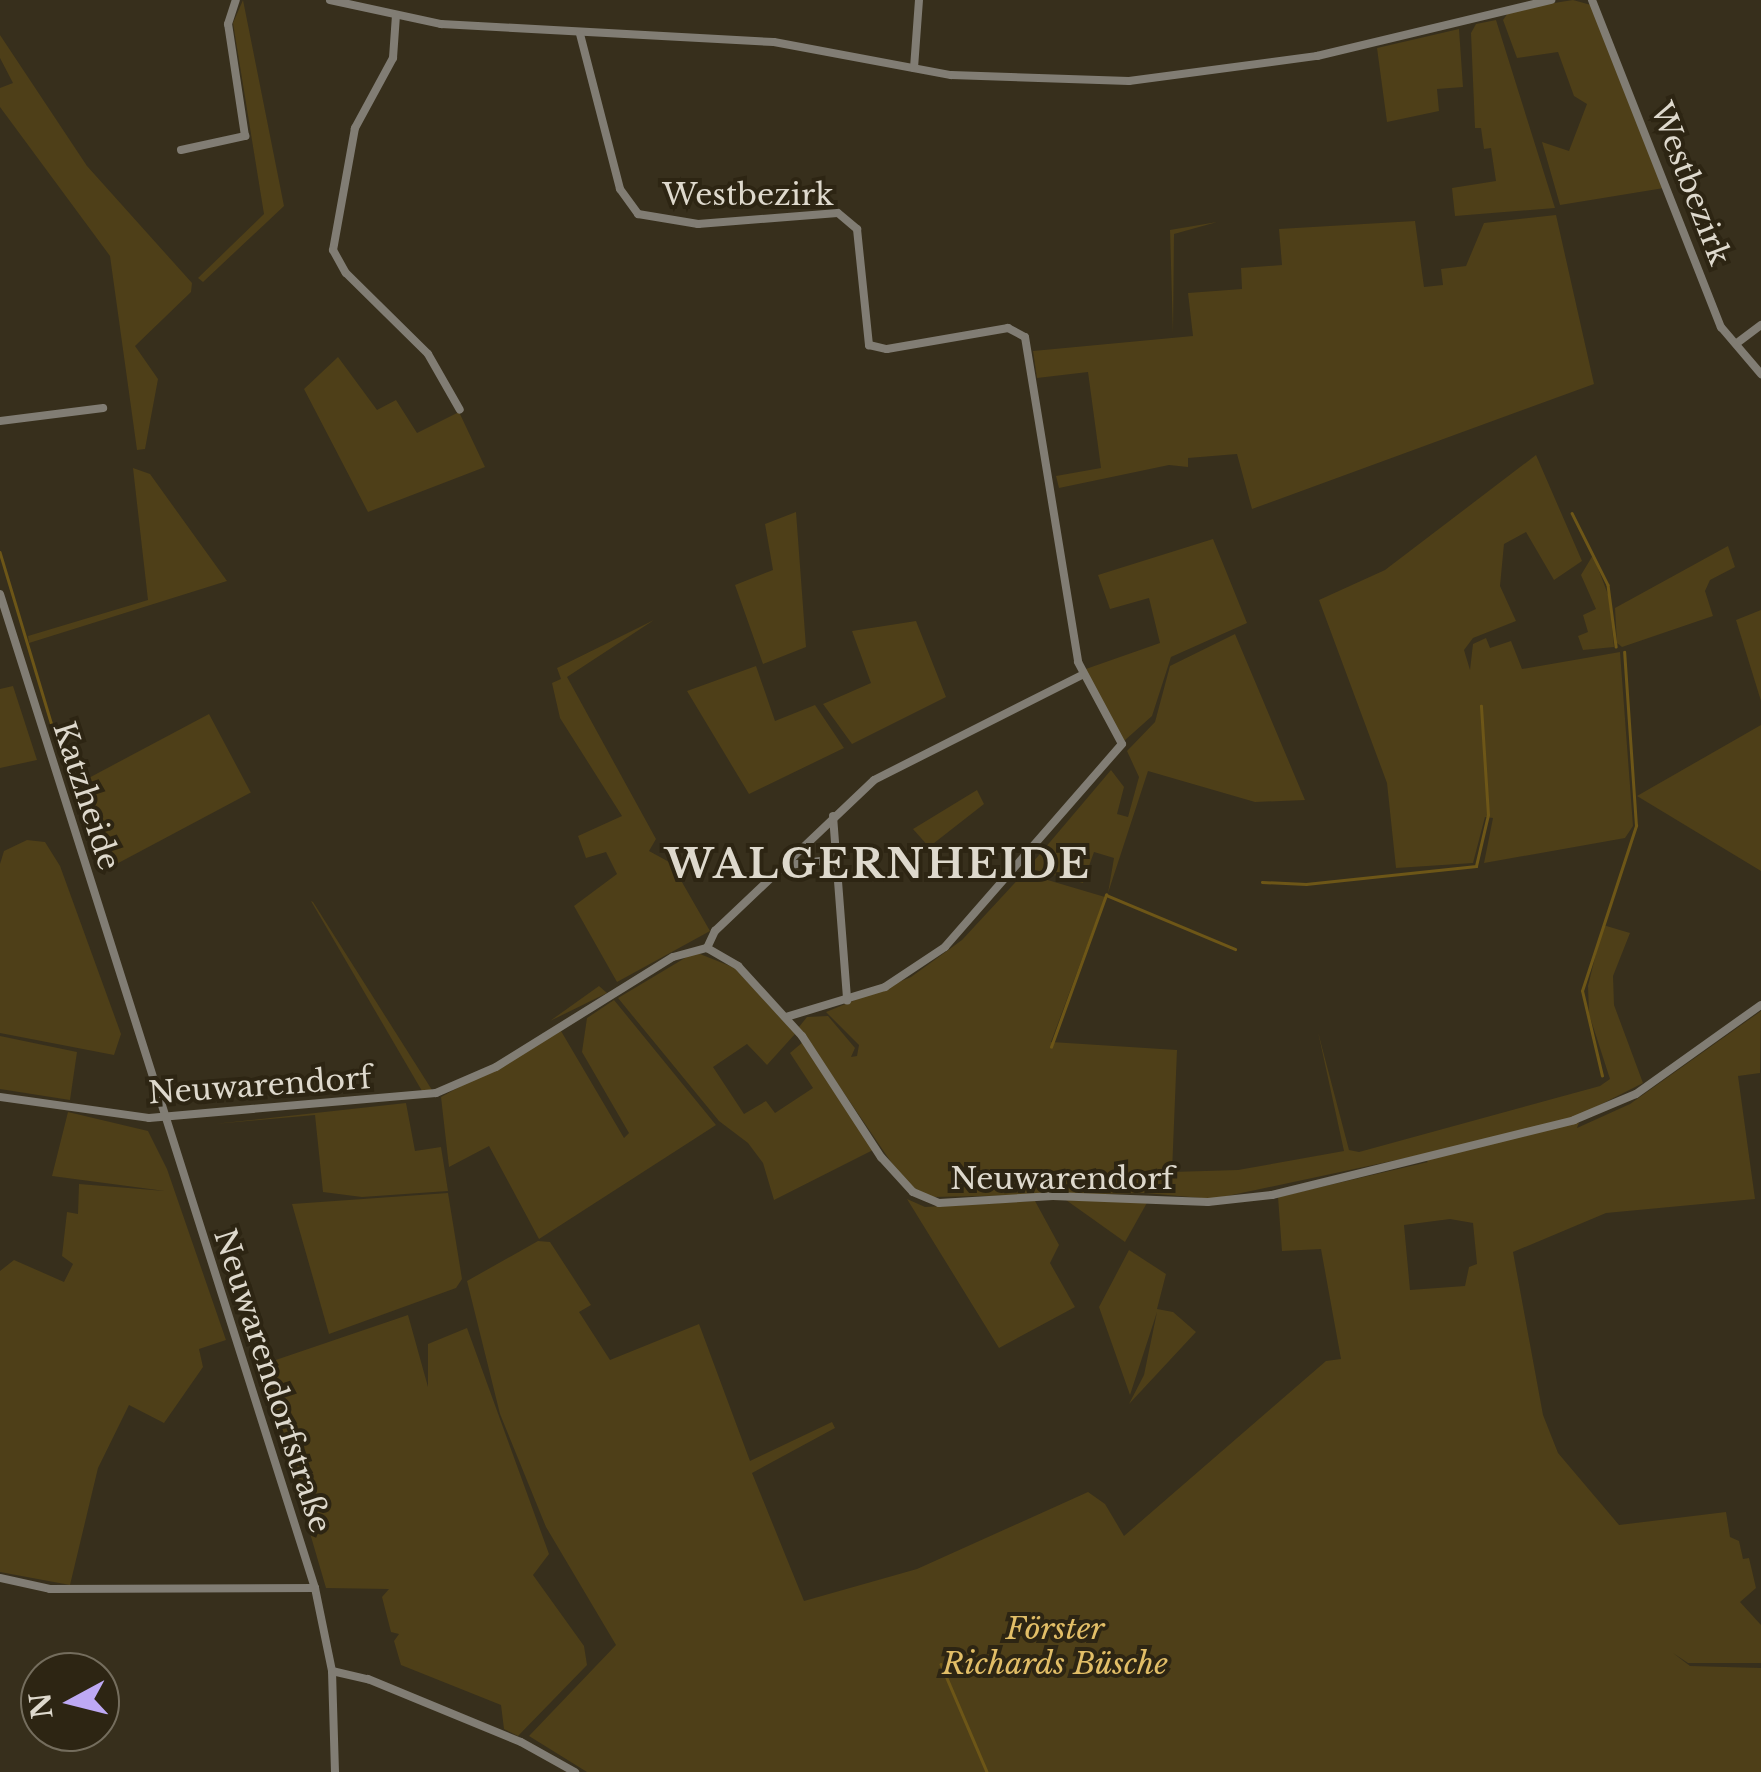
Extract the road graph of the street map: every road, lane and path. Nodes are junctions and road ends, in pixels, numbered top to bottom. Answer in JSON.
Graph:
{"nodes":[{"id":1,"x":236,"y":0,"type":"edge"},
{"id":2,"x":330,"y":0,"type":"edge"},
{"id":3,"x":920,"y":0,"type":"edge"},
{"id":4,"x":1551,"y":0,"type":"edge"},
{"id":5,"x":1592,"y":0,"type":"edge"},
{"id":6,"x":396,"y":15,"type":"junction"},
{"id":7,"x":580,"y":34,"type":"junction"},
{"id":8,"x":914,"y":68,"type":"junction"},
{"id":9,"x":181,"y":150,"type":"dead end"},
{"id":10,"x":1761,"y":326,"type":"edge"},
{"id":11,"x":1737,"y":343,"type":"junction"},
{"id":12,"x":1761,"y":374,"type":"edge"},
{"id":13,"x":103,"y":408,"type":"dead end"},
{"id":14,"x":460,"y":410,"type":"dead end"},
{"id":15,"x":0,"y":421,"type":"edge"},
{"id":16,"x":0,"y":594,"type":"edge"},
{"id":17,"x":1082,"y":675,"type":"junction"},
{"id":18,"x":833,"y":816,"type":"junction"},
{"id":19,"x":836,"y":859,"type":"junction"},
{"id":20,"x":789,"y":865,"type":"junction"},
{"id":21,"x":707,"y":948,"type":"junction"},
{"id":22,"x":847,"y":1000,"type":"junction"},
{"id":23,"x":1761,"y":1005,"type":"edge"},
{"id":24,"x":131,"y":1011,"type":"joint"},
{"id":25,"x":786,"y":1018,"type":"junction"},
{"id":26,"x":0,"y":1097,"type":"edge"},
{"id":27,"x":164,"y":1118,"type":"junction"},
{"id":28,"x":0,"y":1578,"type":"edge"},
{"id":29,"x":315,"y":1588,"type":"junction"},
{"id":30,"x":332,"y":1671,"type":"junction"},
{"id":31,"x":335,"y":1772,"type":"edge"},
{"id":32,"x":575,"y":1772,"type":"edge"}],
"edges":[{"from":1,"to":9,"type":"street"},
{"from":2,"to":6,"type":"street"},
{"from":3,"to":8,"type":"street"},
{"from":4,"to":8,"type":"street"},
{"from":5,"to":11,"type":"street","name":"Westbezirk"},
{"from":6,"to":7,"type":"street"},
{"from":6,"to":14,"type":"street"},
{"from":7,"to":8,"type":"street"},
{"from":7,"to":17,"type":"street","name":"Westbezirk"},
{"from":10,"to":11,"type":"street"},
{"from":11,"to":12,"type":"street","name":"Westbezirk"},
{"from":13,"to":15,"type":"street"},
{"from":16,"to":24,"type":"street","name":"Katzheide"},
{"from":17,"to":18,"type":"street"},
{"from":17,"to":22,"type":"street"},
{"from":18,"to":19,"type":"street"},
{"from":18,"to":20,"type":"street"},
{"from":19,"to":20,"type":"street"},
{"from":19,"to":22,"type":"street"},
{"from":20,"to":21,"type":"street"},
{"from":21,"to":25,"type":"street","name":"Neuwarendorf"},
{"from":21,"to":27,"type":"street","name":"Neuwarendorf"},
{"from":22,"to":25,"type":"street"},
{"from":23,"to":25,"type":"street","name":"Neuwarendorf"},
{"from":24,"to":27,"type":"street","name":"Neuwarendorfstraße"},
{"from":26,"to":27,"type":"street","name":"Neuwarendorf"},
{"from":27,"to":29,"type":"street","name":"Neuwarendorfstraße"},
{"from":28,"to":29,"type":"street"},
{"from":29,"to":30,"type":"street","name":"Neuwarendorfstraße"},
{"from":30,"to":31,"type":"street","name":"Neuwarendorfstraße"},
{"from":30,"to":32,"type":"street"}]}
